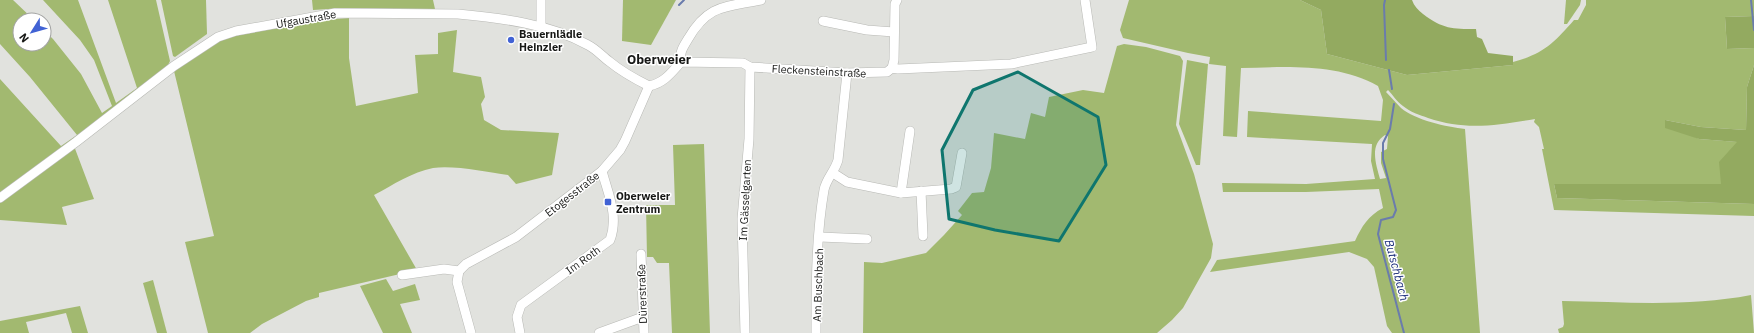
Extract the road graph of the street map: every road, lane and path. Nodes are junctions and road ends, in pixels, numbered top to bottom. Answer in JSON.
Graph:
{"nodes":[{"id":1,"x":541,"y":0,"type":"edge"},
{"id":2,"x":761,"y":0,"type":"edge"},
{"id":3,"x":897,"y":0,"type":"edge"},
{"id":4,"x":1085,"y":0,"type":"edge"},
{"id":5,"x":725,"y":3,"type":"edge"},
{"id":6,"x":823,"y":21,"type":"dead end"},
{"id":7,"x":541,"y":27,"type":"junction"},
{"id":8,"x":894,"y":32,"type":"junction"},
{"id":9,"x":680,"y":62,"type":"junction"},
{"id":10,"x":750,"y":67,"type":"junction"},
{"id":11,"x":892,"y":68,"type":"junction"},
{"id":12,"x":847,"y":74,"type":"junction"},
{"id":13,"x":649,"y":86,"type":"junction"},
{"id":14,"x":910,"y":130,"type":"dead end"},
{"id":15,"x":962,"y":153,"type":"dead end"},
{"id":16,"x":602,"y":171,"type":"junction"},
{"id":17,"x":833,"y":173,"type":"junction"},
{"id":18,"x":921,"y":191,"type":"junction"},
{"id":19,"x":900,"y":193,"type":"junction"},
{"id":20,"x":0,"y":198,"type":"edge"},
{"id":21,"x":923,"y":236,"type":"dead end"},
{"id":22,"x":820,"y":237,"type":"junction"},
{"id":23,"x":867,"y":239,"type":"dead end"},
{"id":24,"x":641,"y":254,"type":"dead end"},
{"id":25,"x":459,"y":271,"type":"junction"},
{"id":26,"x":402,"y":275,"type":"dead end"},
{"id":27,"x":643,"y":317,"type":"junction"},
{"id":28,"x":471,"y":333,"type":"edge"},
{"id":29,"x":520,"y":333,"type":"edge"},
{"id":30,"x":599,"y":333,"type":"edge"},
{"id":31,"x":644,"y":333,"type":"edge"},
{"id":32,"x":745,"y":333,"type":"edge"},
{"id":33,"x":816,"y":333,"type":"edge"}],
"edges":[{"from":1,"to":7,"type":"street"},
{"from":2,"to":5,"type":"street"},
{"from":3,"to":8,"type":"street"},
{"from":4,"to":11,"type":"street","name":"Fleckensteinstraße"},
{"from":5,"to":9,"type":"street"},
{"from":6,"to":8,"type":"street"},
{"from":7,"to":13,"type":"street","name":"Ufgaustraße"},
{"from":7,"to":20,"type":"street","name":"Ufgaustraße"},
{"from":8,"to":11,"type":"street"},
{"from":9,"to":10,"type":"street","name":"Fleckensteinstraße"},
{"from":9,"to":13,"type":"street"},
{"from":10,"to":12,"type":"street","name":"Fleckensteinstraße"},
{"from":10,"to":32,"type":"street","name":"Im Gässelgarten"},
{"from":11,"to":12,"type":"street","name":"Fleckensteinstraße"},
{"from":12,"to":17,"type":"street","name":"Am Buschbach"},
{"from":13,"to":16,"type":"street","name":"Etogesstraße"},
{"from":14,"to":19,"type":"street"},
{"from":15,"to":18,"type":"street"},
{"from":16,"to":25,"type":"street","name":"Etogesstraße"},
{"from":16,"to":29,"type":"street","name":"Im Roth"},
{"from":17,"to":19,"type":"street"},
{"from":17,"to":22,"type":"street","name":"Am Buschbach"},
{"from":18,"to":19,"type":"street"},
{"from":18,"to":21,"type":"street"},
{"from":22,"to":23,"type":"street","name":"Am Buschbach"},
{"from":22,"to":33,"type":"street","name":"Am Buschbach"},
{"from":24,"to":27,"type":"street","name":"Dürerstraße"},
{"from":25,"to":26,"type":"street"},
{"from":25,"to":28,"type":"street"},
{"from":27,"to":30,"type":"street"},
{"from":27,"to":31,"type":"street","name":"Dürerstraße"}]}
